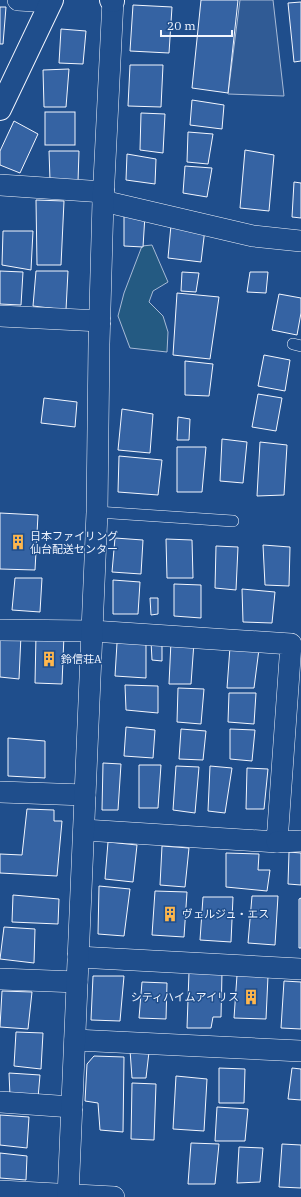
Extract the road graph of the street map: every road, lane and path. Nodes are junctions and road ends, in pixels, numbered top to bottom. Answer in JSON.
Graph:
{"nodes":[{"id":1,"x":18,"y":0,"type":"edge"},
{"id":2,"x":112,"y":0,"type":"edge"},
{"id":3,"x":51,"y":1,"type":"edge"},
{"id":4,"x":1,"y":105,"type":"edge"},
{"id":5,"x":0,"y":185,"type":"edge"},
{"id":6,"x":103,"y":197,"type":"junction"},
{"id":7,"x":301,"y":241,"type":"edge"},
{"id":8,"x":0,"y":316,"type":"edge"},
{"id":9,"x":100,"y":321,"type":"junction"},
{"id":10,"x":97,"y":512,"type":"junction"},
{"id":11,"x":233,"y":521,"type":"dead end"},
{"id":12,"x":0,"y":630,"type":"edge"},
{"id":13,"x":92,"y":631,"type":"junction"},
{"id":14,"x":0,"y":792,"type":"edge"},
{"id":15,"x":85,"y":795,"type":"junction"},
{"id":16,"x":84,"y":830,"type":"junction"},
{"id":17,"x":301,"y":841,"type":"edge"},
{"id":18,"x":277,"y":842,"type":"junction"},
{"id":19,"x":78,"y":957,"type":"junction"},
{"id":20,"x":301,"y":969,"type":"edge"},
{"id":21,"x":0,"y":979,"type":"edge"},
{"id":22,"x":77,"y":982,"type":"junction"},
{"id":23,"x":75,"y":1040,"type":"junction"},
{"id":24,"x":301,"y":1051,"type":"edge"},
{"id":25,"x":0,"y":1102,"type":"edge"},
{"id":26,"x":72,"y":1107,"type":"junction"},
{"id":27,"x":0,"y":1191,"type":"edge"},
{"id":28,"x":68,"y":1196,"type":"edge"},
{"id":29,"x":114,"y":1197,"type":"edge"}],
"edges":[{"from":1,"to":3,"type":"street"},
{"from":2,"to":6,"type":"street"},
{"from":3,"to":4,"type":"street"},
{"from":5,"to":6,"type":"street"},
{"from":6,"to":7,"type":"street"},
{"from":6,"to":9,"type":"street"},
{"from":8,"to":9,"type":"street"},
{"from":9,"to":10,"type":"street"},
{"from":10,"to":11,"type":"lane"},
{"from":10,"to":13,"type":"street"},
{"from":12,"to":13,"type":"street"},
{"from":13,"to":15,"type":"street"},
{"from":13,"to":18,"type":"street"},
{"from":14,"to":15,"type":"street"},
{"from":15,"to":16,"type":"street"},
{"from":16,"to":18,"type":"street"},
{"from":16,"to":19,"type":"street"},
{"from":17,"to":18,"type":"street"},
{"from":19,"to":20,"type":"street"},
{"from":19,"to":22,"type":"street"},
{"from":21,"to":22,"type":"street"},
{"from":22,"to":23,"type":"street"},
{"from":23,"to":24,"type":"street"},
{"from":23,"to":26,"type":"street"},
{"from":25,"to":26,"type":"street"},
{"from":26,"to":28,"type":"street"},
{"from":27,"to":28,"type":"street"},
{"from":28,"to":29,"type":"street"}]}
